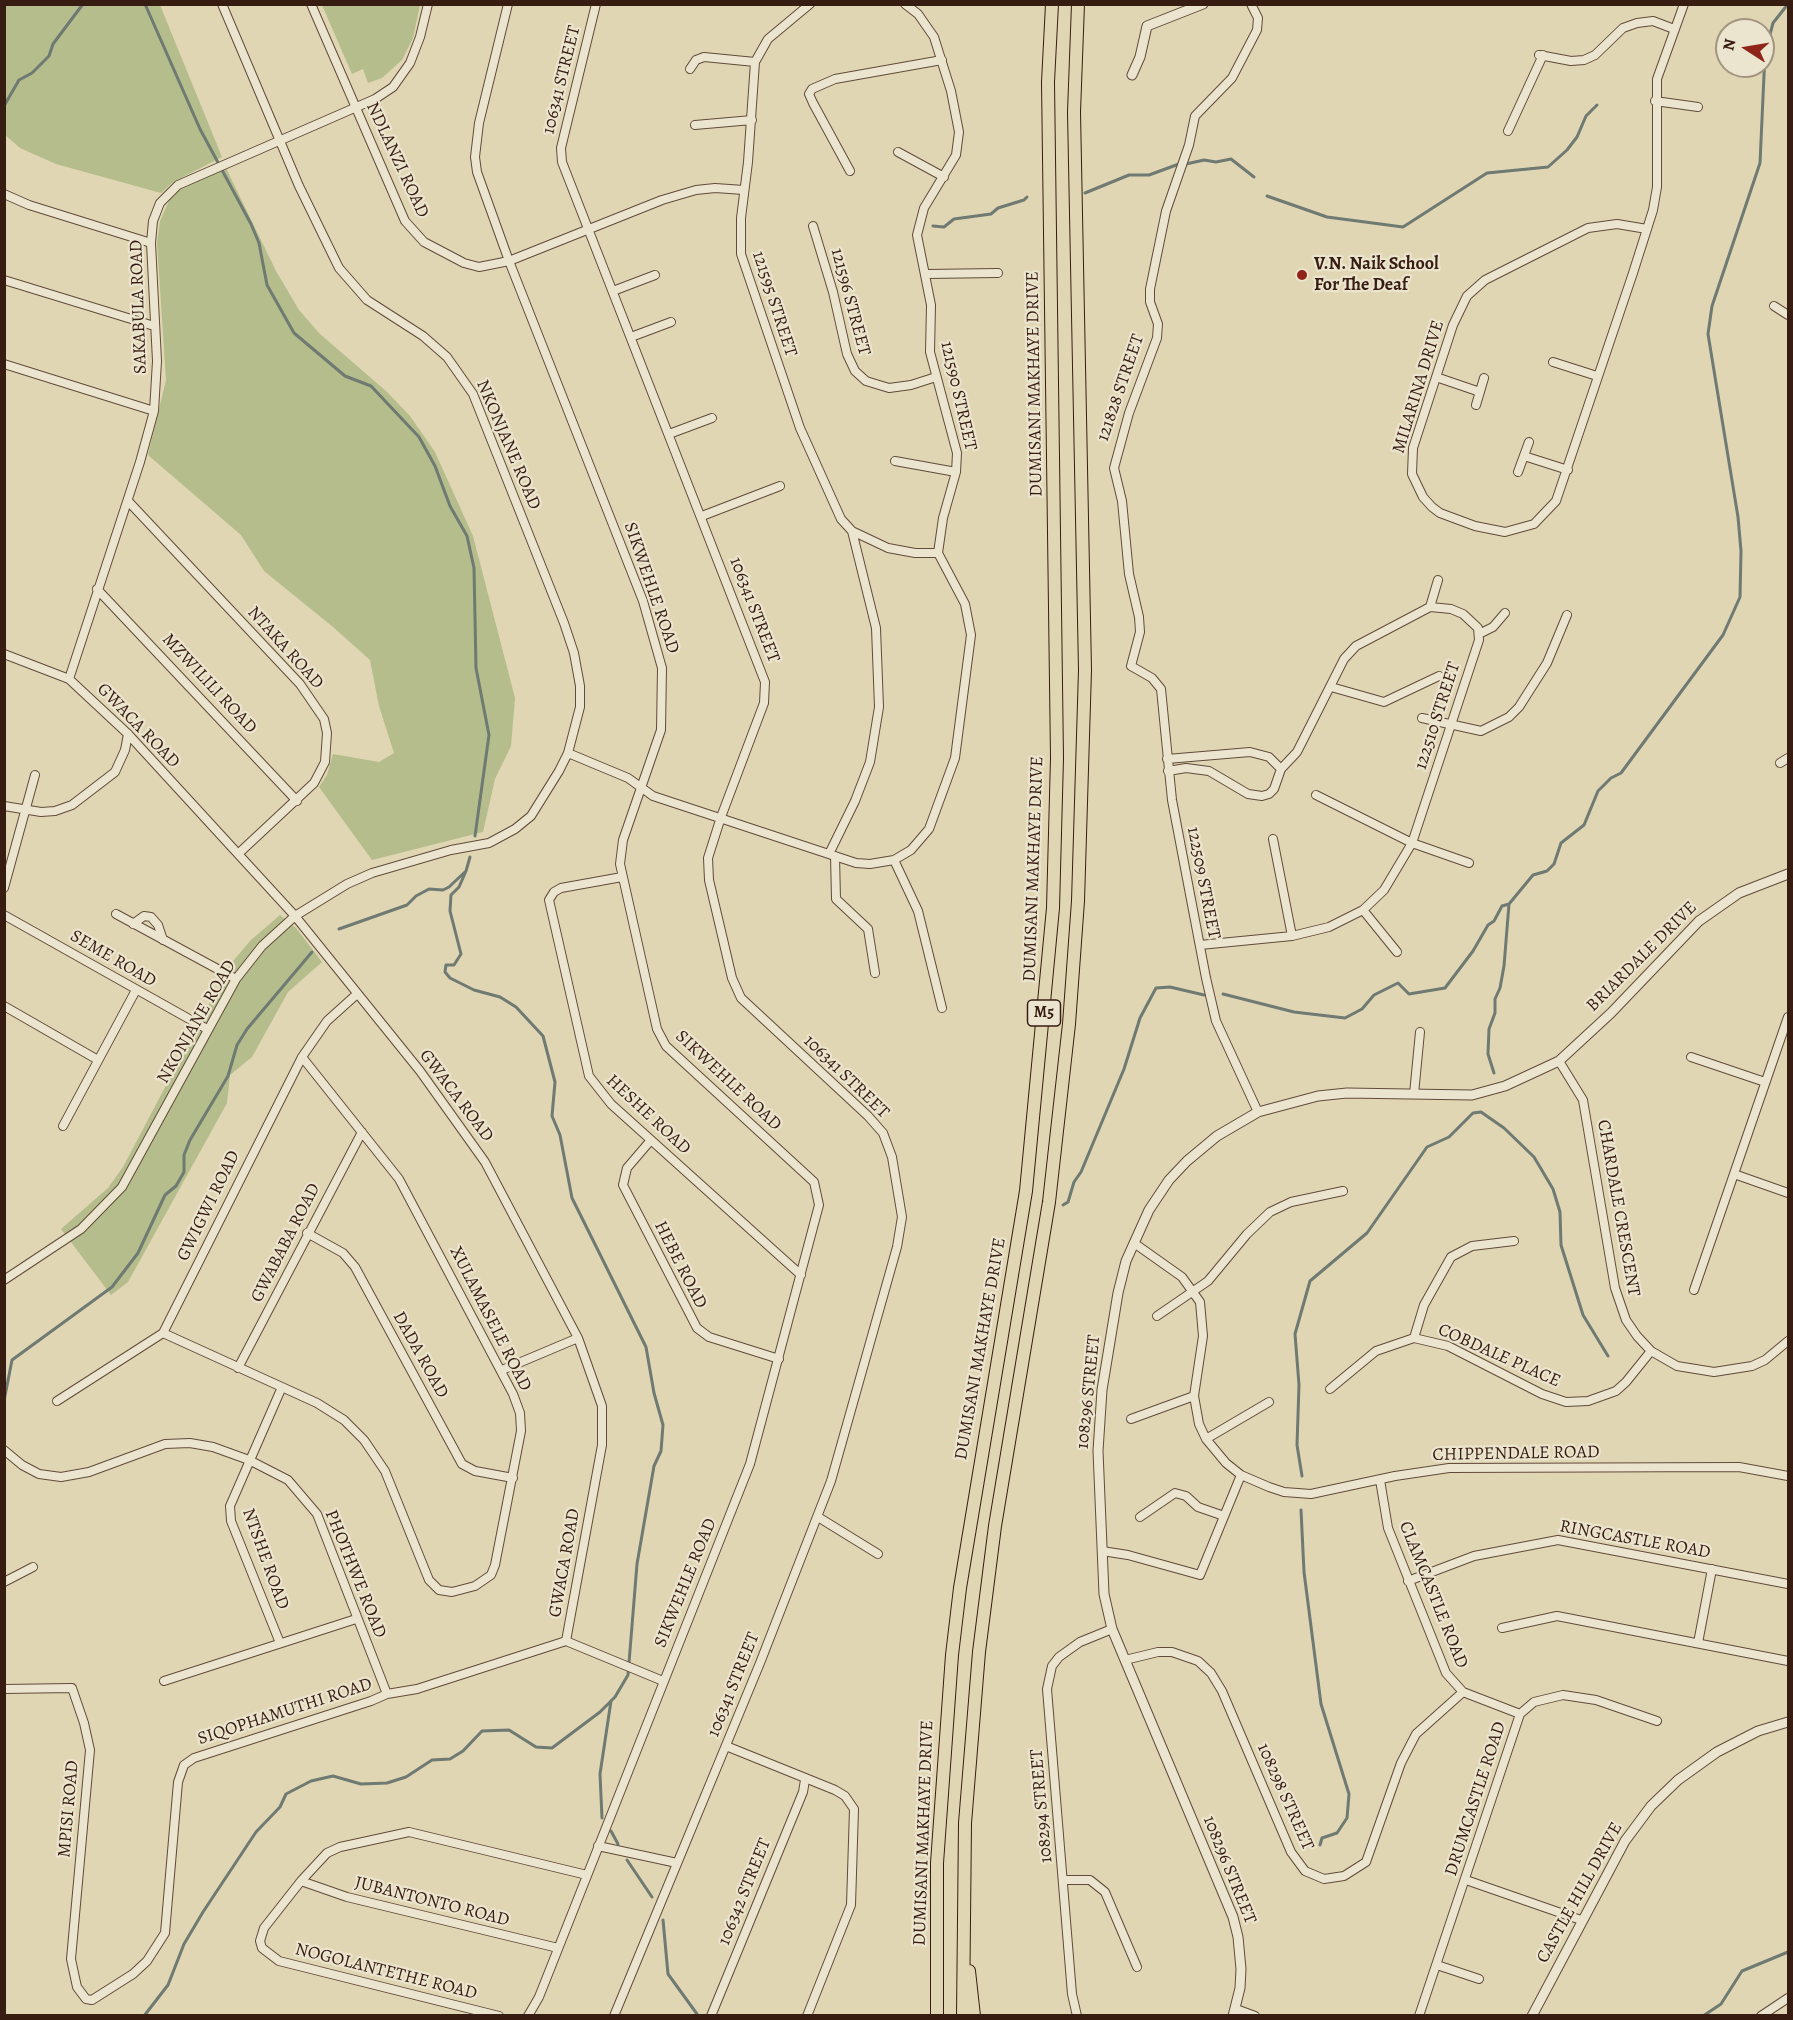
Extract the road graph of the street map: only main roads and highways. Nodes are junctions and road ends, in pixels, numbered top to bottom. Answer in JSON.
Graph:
{"nodes":[{"id":1,"x":1052,"y":4,"type":"edge"},
{"id":2,"x":1078,"y":4,"type":"edge"},
{"id":3,"x":962,"y":1907,"type":"junction"},
{"id":4,"x":937,"y":2016,"type":"edge"},
{"id":5,"x":963,"y":2016,"type":"edge"},
{"id":6,"x":974,"y":2016,"type":"edge"}],
"edges":[{"from":1,"to":4,"type":"main road","name":"DUMISANI MAKHAYE DRIVE","number":"M5"},
{"from":2,"to":3,"type":"main road","number":"M5"},
{"from":3,"to":5,"type":"main road","number":"M5"},
{"from":3,"to":6,"type":"main road"}]}
